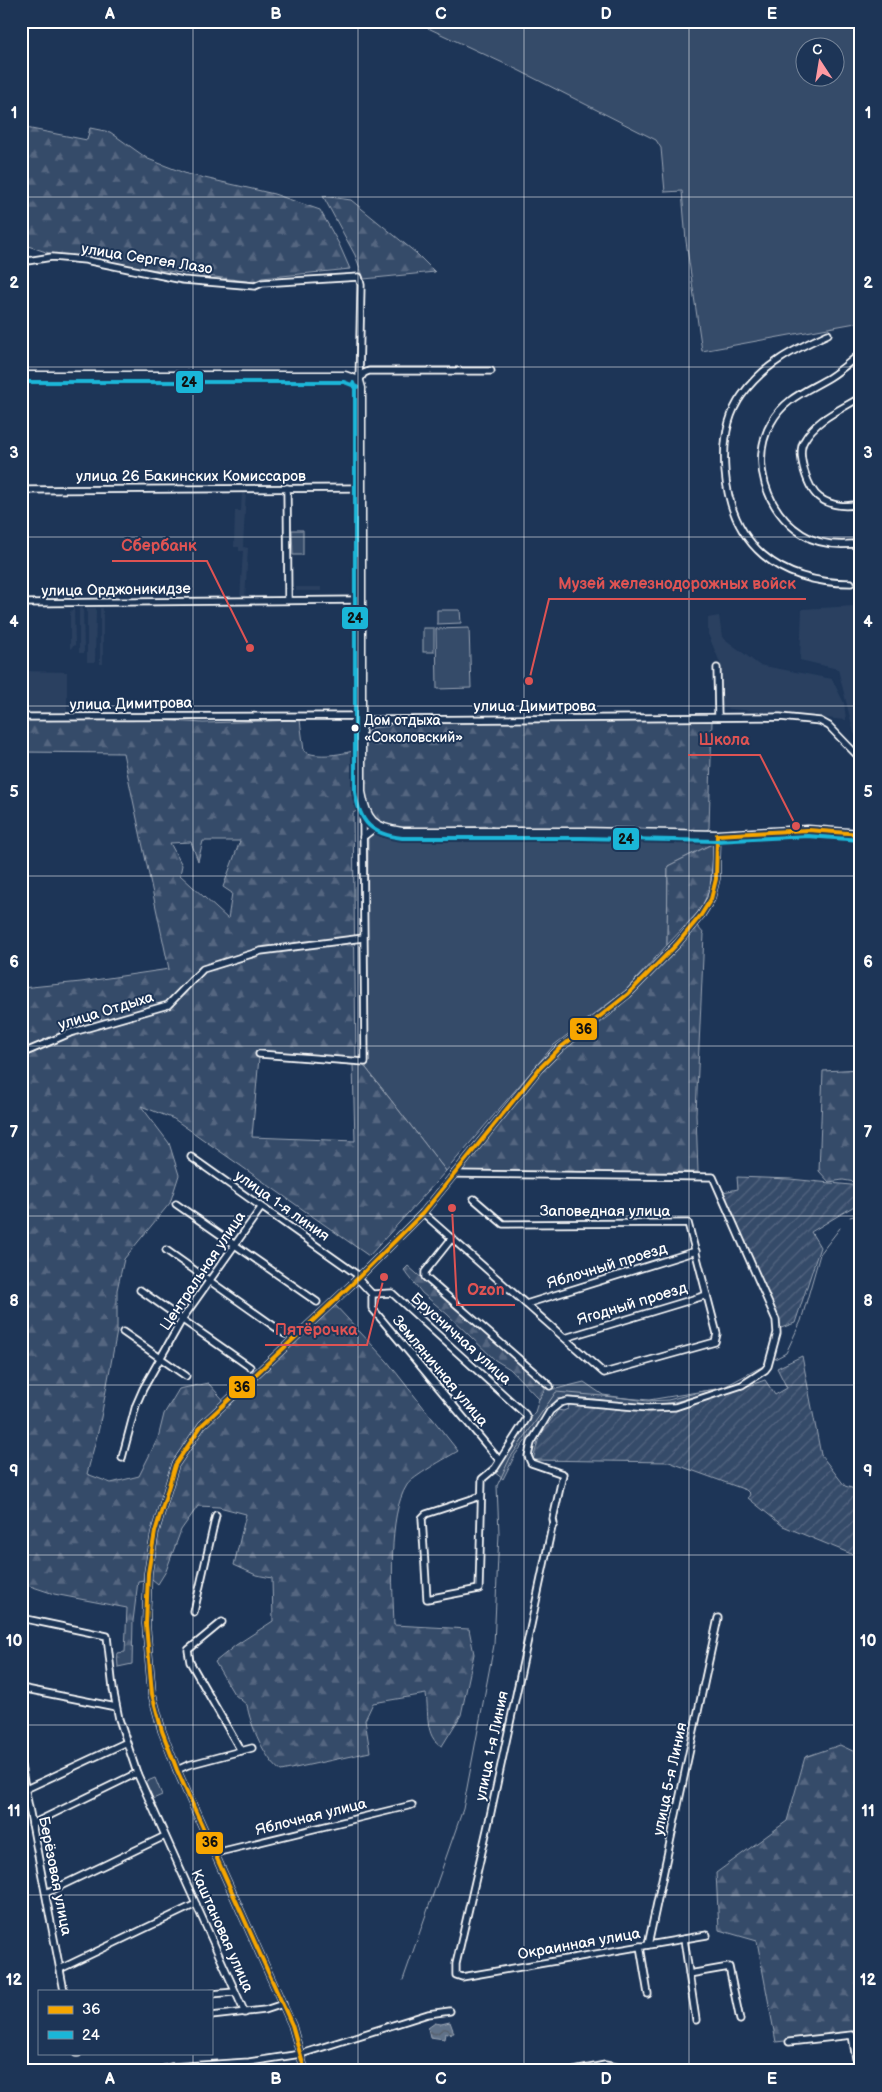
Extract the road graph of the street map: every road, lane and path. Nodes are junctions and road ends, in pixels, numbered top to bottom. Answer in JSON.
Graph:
{"nodes":[{"id":1,"x":21,"y":262,"type":"edge"},
{"id":2,"x":828,"y":334,"type":"dead end"},
{"id":3,"x":861,"y":353,"type":"edge"},
{"id":4,"x":491,"y":371,"type":"dead end"},
{"id":5,"x":21,"y":376,"type":"edge"},
{"id":6,"x":359,"y":381,"type":"junction"},
{"id":7,"x":861,"y":397,"type":"edge"},
{"id":8,"x":287,"y":488,"type":"junction"},
{"id":9,"x":361,"y":488,"type":"junction"},
{"id":10,"x":21,"y":490,"type":"edge"},
{"id":11,"x":858,"y":504,"type":"edge"},
{"id":12,"x":861,"y":521,"type":"edge"},
{"id":13,"x":861,"y":543,"type":"edge"},
{"id":14,"x":851,"y":583,"type":"dead end"},
{"id":15,"x":288,"y":600,"type":"junction"},
{"id":16,"x":360,"y":600,"type":"junction"},
{"id":17,"x":21,"y":603,"type":"edge"},
{"id":18,"x":717,"y":668,"type":"dead end"},
{"id":19,"x":21,"y":717,"type":"edge"},
{"id":20,"x":718,"y":717,"type":"junction"},
{"id":21,"x":360,"y":719,"type":"junction"},
{"id":22,"x":856,"y":754,"type":"dead end"},
{"id":23,"x":365,"y":810,"type":"junction"},
{"id":24,"x":376,"y":826,"type":"junction"},
{"id":25,"x":717,"y":835,"type":"junction"},
{"id":26,"x":861,"y":835,"type":"edge"},
{"id":27,"x":363,"y":837,"type":"junction"},
{"id":28,"x":362,"y":938,"type":"junction"},
{"id":29,"x":21,"y":1054,"type":"edge"},
{"id":30,"x":259,"y":1054,"type":"dead end"},
{"id":31,"x":191,"y":1157,"type":"dead end"},
{"id":32,"x":454,"y":1174,"type":"junction"},
{"id":33,"x":474,"y":1199,"type":"dead end"},
{"id":34,"x":176,"y":1204,"type":"dead end"},
{"id":35,"x":261,"y":1208,"type":"junction"},
{"id":36,"x":423,"y":1213,"type":"junction"},
{"id":37,"x":452,"y":1238,"type":"junction"},
{"id":38,"x":236,"y":1245,"type":"junction"},
{"id":39,"x":166,"y":1250,"type":"dead end"},
{"id":40,"x":696,"y":1251,"type":"junction"},
{"id":41,"x":358,"y":1277,"type":"junction"},
{"id":42,"x":210,"y":1282,"type":"junction"},
{"id":43,"x":140,"y":1290,"type":"dead end"},
{"id":44,"x":372,"y":1294,"type":"junction"},
{"id":45,"x":707,"y":1295,"type":"junction"},
{"id":46,"x":317,"y":1302,"type":"dead end"},
{"id":47,"x":526,"y":1304,"type":"junction"},
{"id":48,"x":183,"y":1318,"type":"junction"},
{"id":49,"x":123,"y":1332,"type":"dead end"},
{"id":50,"x":286,"y":1334,"type":"dead end"},
{"id":51,"x":565,"y":1338,"type":"junction"},
{"id":52,"x":161,"y":1358,"type":"junction"},
{"id":53,"x":250,"y":1367,"type":"dead end"},
{"id":54,"x":186,"y":1376,"type":"dead end"},
{"id":55,"x":550,"y":1386,"type":"dead end"},
{"id":56,"x":122,"y":1458,"type":"dead end"},
{"id":57,"x":499,"y":1460,"type":"junction"},
{"id":58,"x":480,"y":1496,"type":"junction"},
{"id":59,"x":216,"y":1515,"type":"dead end"},
{"id":60,"x":194,"y":1612,"type":"dead end"},
{"id":61,"x":21,"y":1618,"type":"edge"},
{"id":62,"x":718,"y":1618,"type":"dead end"},
{"id":63,"x":222,"y":1622,"type":"dead end"},
{"id":64,"x":21,"y":1688,"type":"edge"},
{"id":65,"x":116,"y":1707,"type":"junction"},
{"id":66,"x":125,"y":1743,"type":"junction"},
{"id":67,"x":252,"y":1748,"type":"dead end"},
{"id":68,"x":241,"y":1751,"type":"junction"},
{"id":69,"x":21,"y":1766,"type":"edge"},
{"id":70,"x":177,"y":1770,"type":"junction"},
{"id":71,"x":137,"y":1773,"type":"junction"},
{"id":72,"x":26,"y":1790,"type":"junction"},
{"id":73,"x":412,"y":1805,"type":"dead end"},
{"id":74,"x":32,"y":1824,"type":"junction"},
{"id":75,"x":165,"y":1836,"type":"junction"},
{"id":76,"x":215,"y":1853,"type":"junction"},
{"id":77,"x":46,"y":1894,"type":"junction"},
{"id":78,"x":196,"y":1904,"type":"junction"},
{"id":79,"x":707,"y":1935,"type":"dead end"},
{"id":80,"x":684,"y":1939,"type":"junction"},
{"id":81,"x":648,"y":1945,"type":"junction"},
{"id":82,"x":640,"y":1946,"type":"junction"},
{"id":83,"x":60,"y":1969,"type":"junction"},
{"id":84,"x":690,"y":1974,"type":"junction"},
{"id":85,"x":456,"y":1975,"type":"joint"},
{"id":86,"x":64,"y":1990,"type":"edge"},
{"id":87,"x":235,"y":1992,"type":"junction"},
{"id":88,"x":212,"y":1994,"type":"edge"},
{"id":89,"x":648,"y":1994,"type":"dead end"},
{"id":90,"x":283,"y":2004,"type":"junction"},
{"id":91,"x":450,"y":2011,"type":"dead end"},
{"id":92,"x":245,"y":2013,"type":"junction"},
{"id":93,"x":212,"y":2016,"type":"edge"},
{"id":94,"x":696,"y":2020,"type":"dead end"},
{"id":95,"x":740,"y":2020,"type":"dead end"},
{"id":96,"x":789,"y":2042,"type":"dead end"},
{"id":97,"x":301,"y":2054,"type":"junction"},
{"id":98,"x":156,"y":2071,"type":"edge"},
{"id":99,"x":305,"y":2071,"type":"edge"},
{"id":100,"x":574,"y":2071,"type":"edge"},
{"id":101,"x":637,"y":2071,"type":"edge"},
{"id":102,"x":858,"y":2071,"type":"edge"}],
"edges":[{"from":1,"to":6,"type":"street","name":"улица Сергея Лазо"},
{"from":2,"to":14,"type":"street"},
{"from":3,"to":13,"type":"street"},
{"from":4,"to":6,"type":"street"},
{"from":5,"to":6,"type":"main road"},
{"from":6,"to":9,"type":"main road"},
{"from":7,"to":11,"type":"street"},
{"from":8,"to":9,"type":"street","name":"улица 26 Бакинских Комиссаров"},
{"from":8,"to":10,"type":"street","name":"улица 26 Бакинских Комиссаров"},
{"from":8,"to":15,"type":"street"},
{"from":9,"to":16,"type":"main road"},
{"from":11,"to":12,"type":"street"},
{"from":15,"to":16,"type":"street","name":"улица Орджоникидзе"},
{"from":15,"to":17,"type":"street","name":"улица Орджоникидзе"},
{"from":16,"to":21,"type":"main road"},
{"from":18,"to":20,"type":"street"},
{"from":19,"to":21,"type":"street","name":"улица Димитрова"},
{"from":20,"to":21,"type":"street","name":"улица Димитрова"},
{"from":20,"to":22,"type":"street","name":"улица Димитрова"},
{"from":21,"to":23,"type":"main road"},
{"from":23,"to":24,"type":"main road"},
{"from":23,"to":27,"type":"street"},
{"from":24,"to":25,"type":"main road"},
{"from":24,"to":27,"type":"street"},
{"from":25,"to":26,"type":"main road"},
{"from":25,"to":32,"type":"street"},
{"from":27,"to":28,"type":"street"},
{"from":28,"to":29,"type":"street","name":"улица Отдыха"},
{"from":28,"to":30,"type":"street"},
{"from":31,"to":35,"type":"street","name":"улица 1-я линия"},
{"from":32,"to":36,"type":"street"},
{"from":32,"to":85,"type":"street","name":"улица 1-я Линия"},
{"from":33,"to":40,"type":"street","name":"Заповедная улица"},
{"from":34,"to":38,"type":"street"},
{"from":35,"to":38,"type":"street","name":"Центральная улица"},
{"from":35,"to":41,"type":"street","name":"улица 1-я линия"},
{"from":36,"to":37,"type":"street"},
{"from":36,"to":41,"type":"street"},
{"from":37,"to":47,"type":"street"},
{"from":37,"to":55,"type":"street"},
{"from":38,"to":42,"type":"street","name":"Центральная улица"},
{"from":38,"to":46,"type":"street"},
{"from":39,"to":42,"type":"street"},
{"from":40,"to":45,"type":"street","name":"Заповедная улица"},
{"from":40,"to":47,"type":"street","name":"Яблочный проезд"},
{"from":41,"to":44,"type":"street","name":"улица 1-я линия"},
{"from":41,"to":70,"type":"street"},
{"from":42,"to":48,"type":"street","name":"Центральная улица"},
{"from":42,"to":50,"type":"street"},
{"from":43,"to":48,"type":"street"},
{"from":44,"to":57,"type":"street","name":"Земляничная улица"},
{"from":44,"to":57,"type":"street","name":"Брусничная улица"},
{"from":45,"to":51,"type":"street","name":"Ягодный проезд"},
{"from":45,"to":51,"type":"street","name":"Заповедная улица"},
{"from":47,"to":51,"type":"street"},
{"from":48,"to":52,"type":"street","name":"Центральная улица"},
{"from":48,"to":53,"type":"street"},
{"from":49,"to":52,"type":"street"},
{"from":52,"to":54,"type":"street"},
{"from":52,"to":56,"type":"street","name":"Центральная улица"},
{"from":57,"to":58,"type":"street"},
{"from":58,"to":58,"type":"street"},
{"from":59,"to":60,"type":"street"},
{"from":61,"to":65,"type":"street","name":"Каштановая улица"},
{"from":62,"to":81,"type":"street","name":"улица 5-я Линия"},
{"from":63,"to":68,"type":"street"},
{"from":64,"to":65,"type":"street"},
{"from":65,"to":66,"type":"street","name":"Каштановая улица"},
{"from":66,"to":71,"type":"street","name":"Каштановая улица"},
{"from":66,"to":72,"type":"street"},
{"from":67,"to":68,"type":"street"},
{"from":68,"to":70,"type":"street"},
{"from":69,"to":72,"type":"street","name":"Берёзовая улица"},
{"from":70,"to":76,"type":"street"},
{"from":71,"to":74,"type":"street"},
{"from":71,"to":75,"type":"street","name":"Каштановая улица"},
{"from":72,"to":74,"type":"street","name":"Берёзовая улица"},
{"from":73,"to":76,"type":"street","name":"Яблочная улица"},
{"from":74,"to":77,"type":"street","name":"Берёзовая улица"},
{"from":75,"to":77,"type":"street"},
{"from":75,"to":78,"type":"street","name":"Каштановая улица"},
{"from":76,"to":90,"type":"street"},
{"from":77,"to":83,"type":"street","name":"Берёзовая улица"},
{"from":78,"to":83,"type":"street"},
{"from":78,"to":87,"type":"street","name":"Каштановая улица"},
{"from":79,"to":80,"type":"street","name":"Окраинная улица"},
{"from":80,"to":81,"type":"street","name":"Окраинная улица"},
{"from":80,"to":84,"type":"street"},
{"from":81,"to":82,"type":"street","name":"Окраинная улица"},
{"from":82,"to":85,"type":"street","name":"Окраинная улица"},
{"from":82,"to":89,"type":"street"},
{"from":83,"to":86,"type":"street","name":"Берёзовая улица"},
{"from":84,"to":94,"type":"street"},
{"from":84,"to":95,"type":"street"},
{"from":87,"to":88,"type":"street"},
{"from":87,"to":92,"type":"street","name":"Каштановая улица"},
{"from":90,"to":92,"type":"street"},
{"from":90,"to":97,"type":"street"},
{"from":91,"to":97,"type":"street"},
{"from":92,"to":93,"type":"street"},
{"from":96,"to":102,"type":"street"},
{"from":97,"to":98,"type":"street"},
{"from":97,"to":99,"type":"street"},
{"from":100,"to":101,"type":"street"}]}
